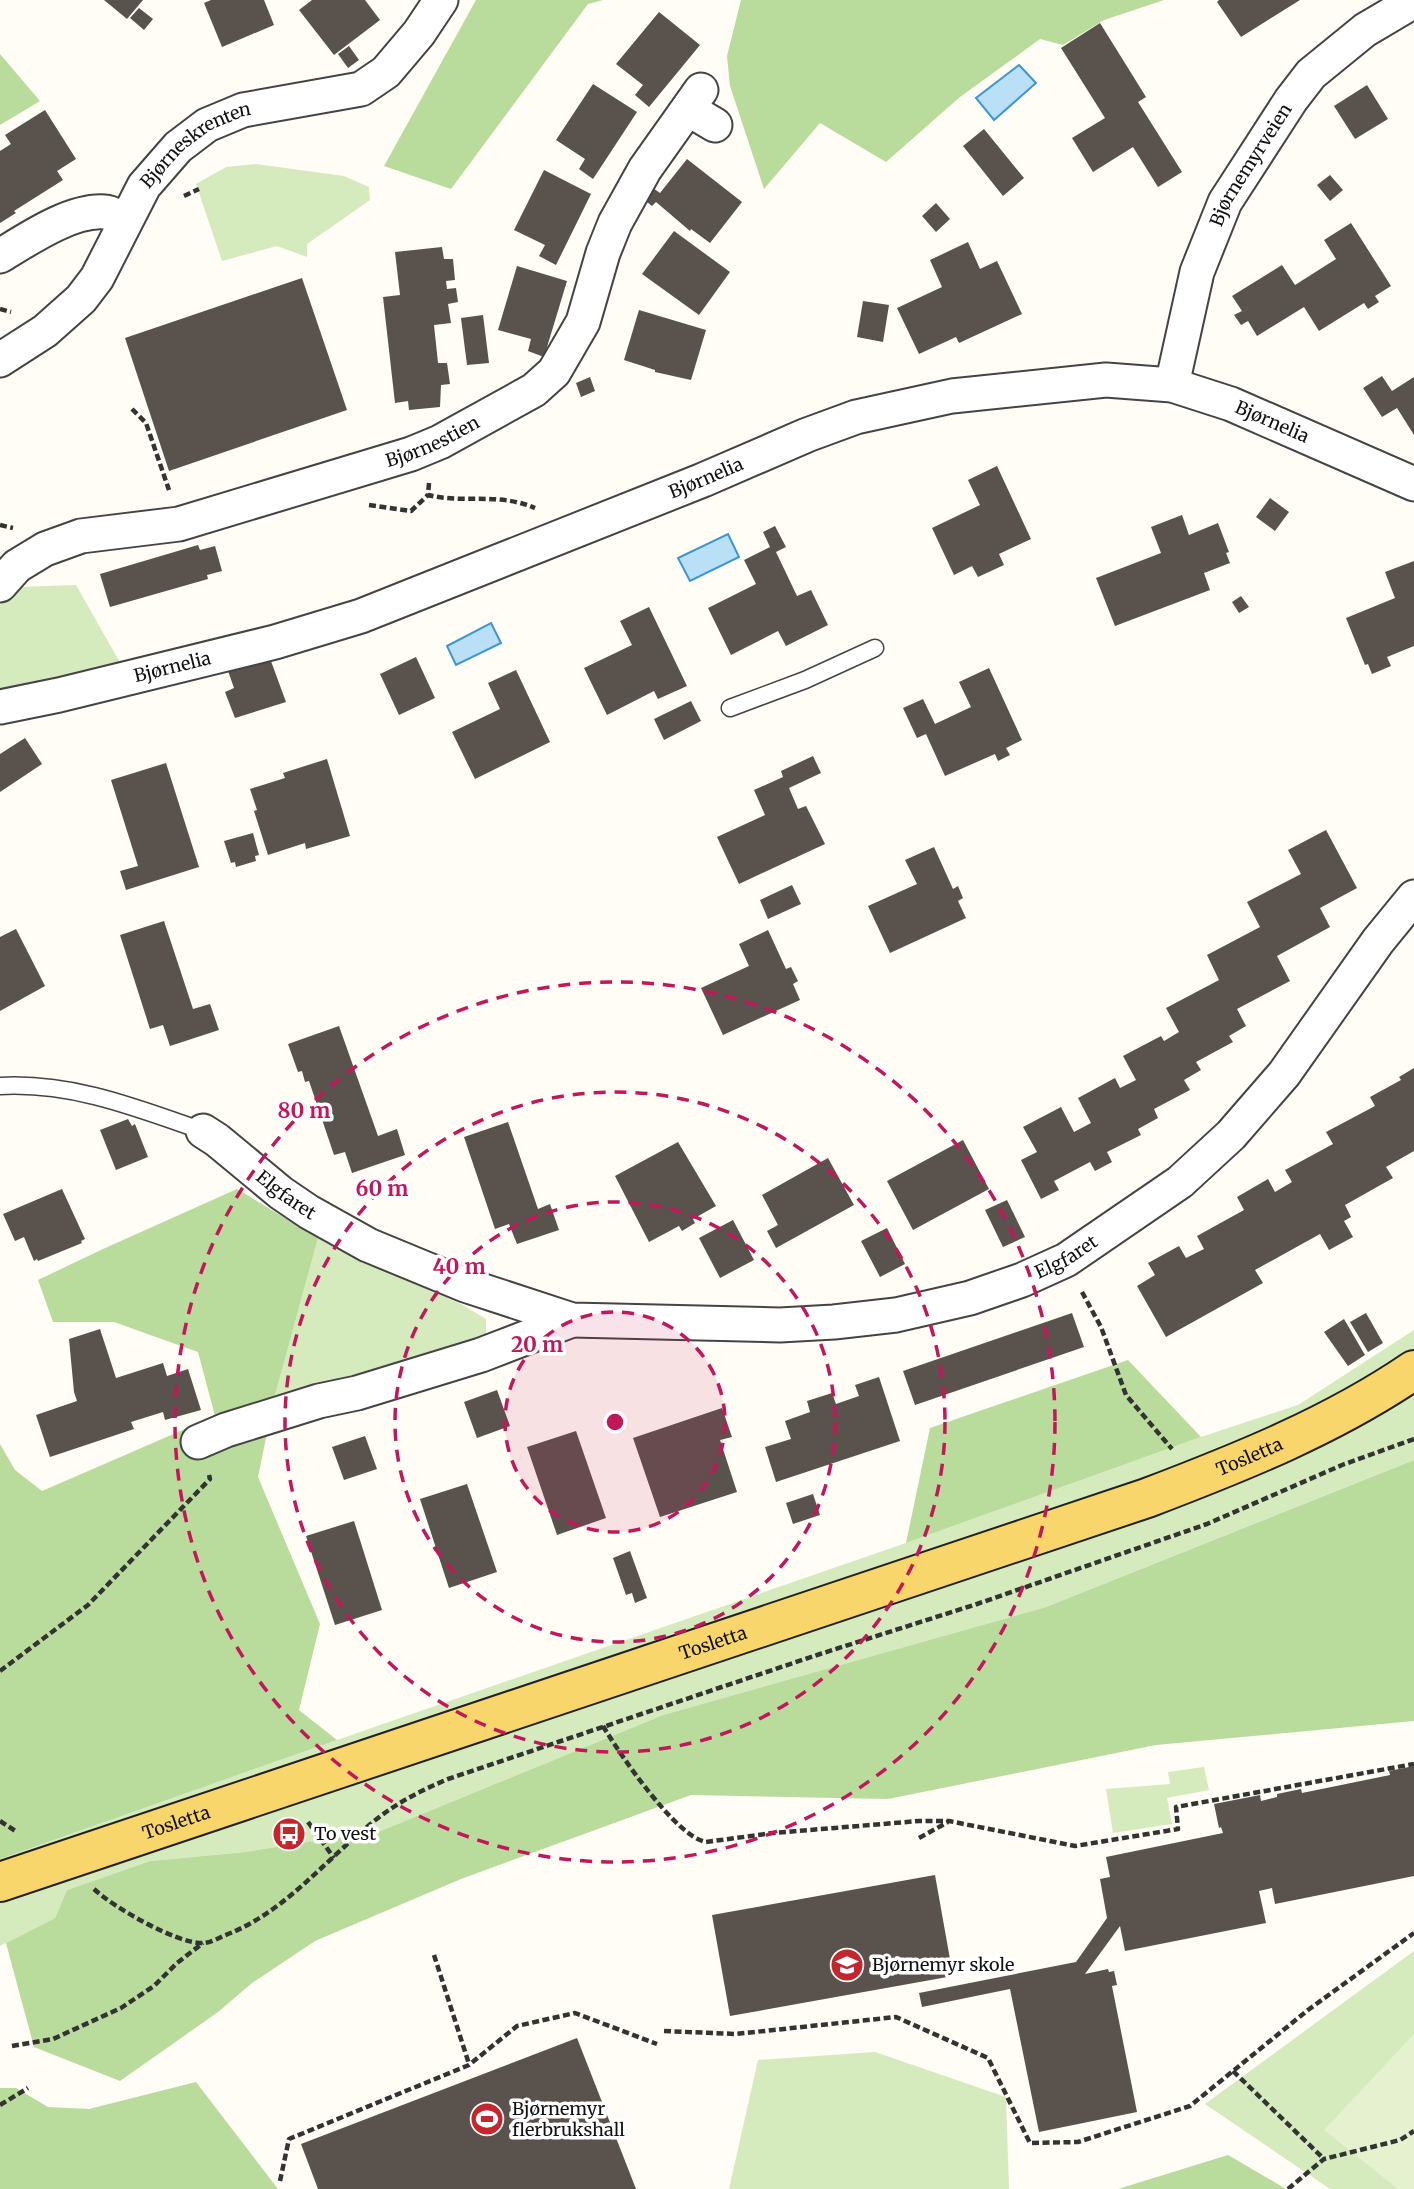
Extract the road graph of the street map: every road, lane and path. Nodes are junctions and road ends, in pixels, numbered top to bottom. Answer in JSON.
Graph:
{"nodes":[{"id":1,"x":441,"y":0,"type":"edge"},
{"id":2,"x":1414,"y":1,"type":"edge"},
{"id":3,"x":701,"y":108,"type":"dead end"},
{"id":4,"x":125,"y":221,"type":"junction"},
{"id":5,"x":0,"y":256,"type":"edge"},
{"id":6,"x":0,"y":360,"type":"edge"},
{"id":7,"x":1172,"y":385,"type":"junction"},
{"id":8,"x":132,"y":409,"type":"dead end"},
{"id":9,"x":440,"y":442,"type":"junction"},
{"id":10,"x":1414,"y":484,"type":"edge"},
{"id":11,"x":179,"y":524,"type":"junction"},
{"id":12,"x":562,"y":536,"type":"junction"},
{"id":13,"x":0,"y":585,"type":"edge"},
{"id":14,"x":875,"y":648,"type":"dead end"},
{"id":15,"x":0,"y":707,"type":"edge"},
{"id":16,"x":730,"y":708,"type":"dead end"},
{"id":17,"x":1414,"y":897,"type":"edge"},
{"id":18,"x":0,"y":1086,"type":"edge"},
{"id":19,"x":203,"y":1131,"type":"joint"},
{"id":20,"x":1066,"y":1260,"type":"junction"},
{"id":21,"x":572,"y":1320,"type":"junction"},
{"id":22,"x":1414,"y":1370,"type":"edge"},
{"id":23,"x":1414,"y":1439,"type":"edge"},
{"id":24,"x":198,"y":1442,"type":"joint"},
{"id":25,"x":1193,"y":1481,"type":"junction"},
{"id":26,"x":1207,"y":1524,"type":"junction"},
{"id":27,"x":0,"y":1671,"type":"edge"},
{"id":28,"x":603,"y":1726,"type":"junction"},
{"id":29,"x":1414,"y":1764,"type":"edge"},
{"id":30,"x":0,"y":1821,"type":"edge"},
{"id":31,"x":949,"y":1821,"type":"junction"},
{"id":32,"x":308,"y":1822,"type":"dead end"},
{"id":33,"x":17,"y":1832,"type":"dead end"},
{"id":34,"x":919,"y":1838,"type":"dead end"},
{"id":35,"x":334,"y":1858,"type":"junction"},
{"id":36,"x":0,"y":1882,"type":"edge"},
{"id":37,"x":91,"y":1886,"type":"dead end"},
{"id":38,"x":1414,"y":1933,"type":"edge"},
{"id":39,"x":203,"y":1944,"type":"junction"},
{"id":40,"x":434,"y":1955,"type":"dead end"},
{"id":41,"x":664,"y":2031,"type":"dead end"},
{"id":42,"x":657,"y":2044,"type":"dead end"},
{"id":43,"x":12,"y":2046,"type":"dead end"},
{"id":44,"x":469,"y":2065,"type":"junction"},
{"id":45,"x":1233,"y":2071,"type":"junction"},
{"id":46,"x":28,"y":2088,"type":"dead end"},
{"id":47,"x":0,"y":2105,"type":"edge"},
{"id":48,"x":1414,"y":2131,"type":"edge"},
{"id":49,"x":1324,"y":2159,"type":"junction"},
{"id":50,"x":280,"y":2181,"type":"dead end"},
{"id":51,"x":1288,"y":2189,"type":"edge"}],
"edges":[{"from":1,"to":4,"type":"street","name":"Bjørneskrenten"},
{"from":2,"to":7,"type":"street","name":"Bjørnemyrveien"},
{"from":3,"to":9,"type":"street","name":"Bjørnestien"},
{"from":4,"to":5,"type":"street"},
{"from":4,"to":6,"type":"street","name":"Bjørneskrenten"},
{"from":7,"to":10,"type":"street","name":"Bjørnelia"},
{"from":7,"to":12,"type":"street","name":"Bjørnelia"},
{"from":8,"to":11,"type":"path"},
{"from":9,"to":11,"type":"street","name":"Bjørnestien"},
{"from":9,"to":12,"type":"path"},
{"from":11,"to":13,"type":"street","name":"Bjørnestien"},
{"from":12,"to":15,"type":"street","name":"Bjørnelia"},
{"from":14,"to":16,"type":"lane"},
{"from":17,"to":20,"type":"street","name":"Elgfaret"},
{"from":18,"to":19,"type":"lane","name":"Elgfaret"},
{"from":19,"to":21,"type":"street","name":"Elgfaret"},
{"from":20,"to":21,"type":"street","name":"Elgfaret"},
{"from":20,"to":25,"type":"path"},
{"from":21,"to":24,"type":"street","name":"Elgfaret"},
{"from":22,"to":25,"type":"main road","name":"Tosletta"},
{"from":23,"to":26,"type":"path"},
{"from":24,"to":27,"type":"path"},
{"from":25,"to":26,"type":"path"},
{"from":25,"to":36,"type":"main road","name":"Tosletta"},
{"from":26,"to":28,"type":"path"},
{"from":28,"to":31,"type":"path"},
{"from":28,"to":35,"type":"path"},
{"from":29,"to":31,"type":"path"},
{"from":30,"to":33,"type":"path"},
{"from":31,"to":34,"type":"path"},
{"from":32,"to":35,"type":"path"},
{"from":35,"to":39,"type":"path"},
{"from":37,"to":39,"type":"path"},
{"from":38,"to":45,"type":"path"},
{"from":39,"to":43,"type":"path"},
{"from":40,"to":44,"type":"path"},
{"from":41,"to":45,"type":"path"},
{"from":42,"to":44,"type":"path"},
{"from":44,"to":50,"type":"path"},
{"from":45,"to":49,"type":"path"},
{"from":46,"to":47,"type":"path"},
{"from":48,"to":49,"type":"path"},
{"from":49,"to":51,"type":"path"}]}
